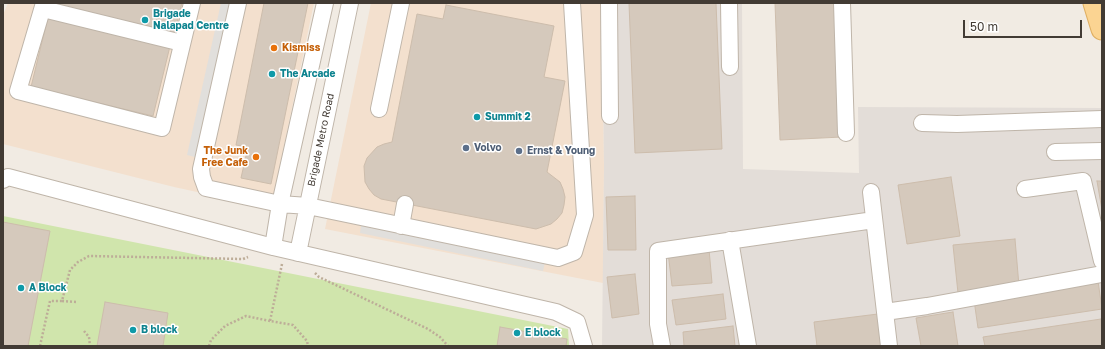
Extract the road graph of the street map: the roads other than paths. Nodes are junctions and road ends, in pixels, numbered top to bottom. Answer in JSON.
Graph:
{"nodes":[{"id":1,"x":192,"y":3,"type":"edge"},
{"id":2,"x":238,"y":3,"type":"edge"},
{"id":3,"x":325,"y":3,"type":"edge"},
{"id":4,"x":350,"y":3,"type":"edge"},
{"id":5,"x":401,"y":3,"type":"edge"},
{"id":6,"x":572,"y":3,"type":"edge"},
{"id":7,"x":609,"y":3,"type":"edge"},
{"id":8,"x":728,"y":3,"type":"edge"},
{"id":9,"x":842,"y":3,"type":"edge"},
{"id":10,"x":1094,"y":3,"type":"edge"},
{"id":11,"x":43,"y":6,"type":"edge"},
{"id":12,"x":1102,"y":29,"type":"edge"},
{"id":13,"x":317,"y":41,"type":"junction"},
{"id":14,"x":182,"y":43,"type":"junction"},
{"id":15,"x":341,"y":47,"type":"junction"},
{"id":16,"x":730,"y":67,"type":"dead end"},
{"id":17,"x":379,"y":109,"type":"dead end"},
{"id":18,"x":610,"y":116,"type":"dead end"},
{"id":19,"x":1102,"y":119,"type":"edge"},
{"id":20,"x":922,"y":123,"type":"dead end"},
{"id":21,"x":846,"y":133,"type":"dead end"},
{"id":22,"x":1102,"y":151,"type":"edge"},
{"id":23,"x":1055,"y":152,"type":"dead end"},
{"id":24,"x":3,"y":180,"type":"edge"},
{"id":25,"x":1025,"y":189,"type":"dead end"},
{"id":26,"x":871,"y":192,"type":"dead end"},
{"id":27,"x":280,"y":204,"type":"junction"},
{"id":28,"x":405,"y":204,"type":"dead end"},
{"id":29,"x":308,"y":206,"type":"junction"},
{"id":30,"x":874,"y":220,"type":"junction"},
{"id":31,"x":401,"y":226,"type":"junction"},
{"id":32,"x":730,"y":240,"type":"junction"},
{"id":33,"x":286,"y":250,"type":"junction"},
{"id":34,"x":1102,"y":261,"type":"edge"},
{"id":35,"x":1102,"y":274,"type":"edge"},
{"id":36,"x":885,"y":312,"type":"junction"},
{"id":37,"x":584,"y":346,"type":"edge"},
{"id":38,"x":662,"y":346,"type":"edge"},
{"id":39,"x":748,"y":346,"type":"edge"},
{"id":40,"x":889,"y":346,"type":"edge"}],
"edges":[{"from":1,"to":14,"type":"street"},
{"from":2,"to":27,"type":"street"},
{"from":3,"to":13,"type":"street"},
{"from":4,"to":15,"type":"street","name":"Brigade Metro Road"},
{"from":5,"to":17,"type":"street"},
{"from":6,"to":31,"type":"street"},
{"from":7,"to":18,"type":"street"},
{"from":8,"to":16,"type":"street"},
{"from":9,"to":21,"type":"street"},
{"from":10,"to":12,"type":"main road"},
{"from":11,"to":14,"type":"street"},
{"from":11,"to":14,"type":"street"},
{"from":13,"to":15,"type":"street"},
{"from":13,"to":27,"type":"street"},
{"from":15,"to":29,"type":"street","name":"Brigade Metro Road"},
{"from":19,"to":20,"type":"street"},
{"from":22,"to":23,"type":"street"},
{"from":24,"to":33,"type":"street"},
{"from":25,"to":34,"type":"street"},
{"from":26,"to":30,"type":"street"},
{"from":27,"to":29,"type":"street"},
{"from":27,"to":33,"type":"street"},
{"from":28,"to":31,"type":"street"},
{"from":29,"to":31,"type":"street"},
{"from":29,"to":33,"type":"street","name":"Brigade Metro Road"},
{"from":30,"to":32,"type":"street"},
{"from":30,"to":36,"type":"street"},
{"from":32,"to":38,"type":"street"},
{"from":32,"to":39,"type":"street"},
{"from":33,"to":37,"type":"street"},
{"from":35,"to":36,"type":"street"},
{"from":36,"to":40,"type":"street"}]}
